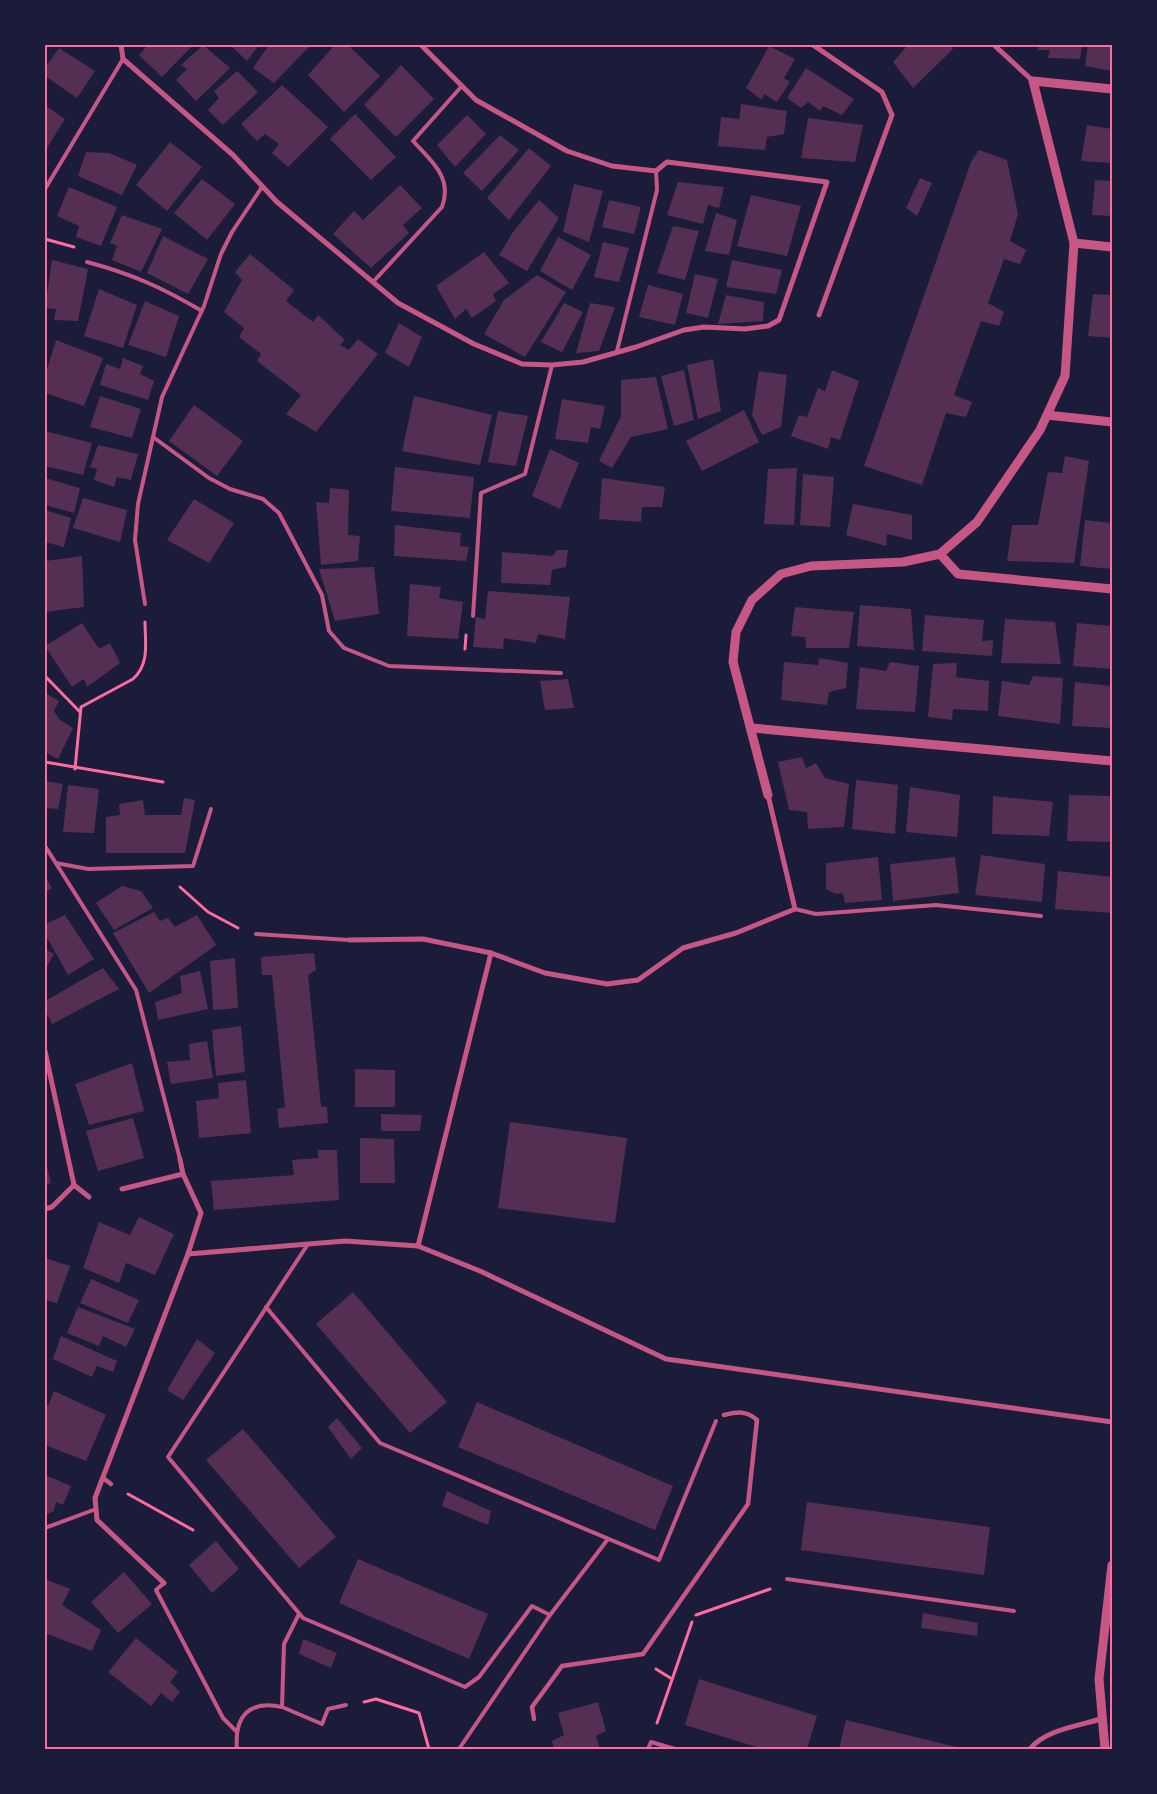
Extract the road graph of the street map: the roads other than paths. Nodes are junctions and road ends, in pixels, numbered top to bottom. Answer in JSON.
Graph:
{"nodes":[{"id":1,"x":121,"y":45,"type":"edge"},
{"id":2,"x":421,"y":45,"type":"edge"},
{"id":3,"x":813,"y":45,"type":"edge"},
{"id":4,"x":994,"y":45,"type":"edge"},
{"id":5,"x":122,"y":59,"type":"junction"},
{"id":6,"x":1032,"y":81,"type":"junction"},
{"id":7,"x":462,"y":87,"type":"junction"},
{"id":8,"x":1112,"y":89,"type":"edge"},
{"id":9,"x":656,"y":171,"type":"junction"},
{"id":10,"x":262,"y":187,"type":"junction"},
{"id":11,"x":45,"y":189,"type":"edge"},
{"id":12,"x":1074,"y":243,"type":"junction"},
{"id":13,"x":1112,"y":247,"type":"edge"},
{"id":14,"x":87,"y":262,"type":"dead end"},
{"id":15,"x":373,"y":282,"type":"junction"},
{"id":16,"x":202,"y":311,"type":"junction"},
{"id":17,"x":819,"y":315,"type":"dead end"},
{"id":18,"x":618,"y":351,"type":"junction"},
{"id":19,"x":552,"y":365,"type":"junction"},
{"id":20,"x":1047,"y":415,"type":"junction"},
{"id":21,"x":1112,"y":422,"type":"edge"},
{"id":22,"x":153,"y":437,"type":"junction"},
{"id":23,"x":940,"y":554,"type":"junction"},
{"id":24,"x":1112,"y":589,"type":"edge"},
{"id":25,"x":145,"y":604,"type":"road end"},
{"id":26,"x":472,"y":616,"type":"dead end"},
{"id":27,"x":561,"y":673,"type":"dead end"},
{"id":28,"x":752,"y":728,"type":"junction"},
{"id":29,"x":1112,"y":761,"type":"edge"},
{"id":30,"x":768,"y":795,"type":"joint"},
{"id":31,"x":211,"y":809,"type":"dead end"},
{"id":32,"x":45,"y":846,"type":"edge"},
{"id":33,"x":56,"y":863,"type":"junction"},
{"id":34,"x":795,"y":909,"type":"junction"},
{"id":35,"x":1041,"y":916,"type":"dead end"},
{"id":36,"x":256,"y":934,"type":"road end"},
{"id":37,"x":349,"y":940,"type":"joint"},
{"id":38,"x":491,"y":953,"type":"junction"},
{"id":39,"x":45,"y":1051,"type":"edge"},
{"id":40,"x":180,"y":1159,"type":"joint"},
{"id":41,"x":183,"y":1174,"type":"junction"},
{"id":42,"x":74,"y":1186,"type":"junction"},
{"id":43,"x":122,"y":1189,"type":"dead end"},
{"id":44,"x":89,"y":1197,"type":"dead end"},
{"id":45,"x":45,"y":1209,"type":"edge"},
{"id":46,"x":308,"y":1244,"type":"junction"},
{"id":47,"x":418,"y":1246,"type":"junction"},
{"id":48,"x":188,"y":1254,"type":"junction"},
{"id":49,"x":266,"y":1307,"type":"junction"},
{"id":50,"x":724,"y":1416,"type":"dead end"},
{"id":51,"x":716,"y":1421,"type":"dead end"},
{"id":52,"x":1112,"y":1422,"type":"edge"},
{"id":53,"x":103,"y":1478,"type":"junction"},
{"id":54,"x":111,"y":1484,"type":"road end"},
{"id":55,"x":96,"y":1509,"type":"junction"},
{"id":56,"x":45,"y":1528,"type":"edge"},
{"id":57,"x":608,"y":1538,"type":"junction"},
{"id":58,"x":1112,"y":1565,"type":"edge"},
{"id":59,"x":787,"y":1579,"type":"road end"},
{"id":60,"x":164,"y":1583,"type":"joint"},
{"id":61,"x":1014,"y":1611,"type":"dead end"},
{"id":62,"x":299,"y":1614,"type":"junction"},
{"id":63,"x":550,"y":1615,"type":"junction"},
{"id":64,"x":346,"y":1705,"type":"dead end"},
{"id":65,"x":282,"y":1707,"type":"junction"},
{"id":66,"x":534,"y":1719,"type":"dead end"},
{"id":67,"x":1101,"y":1719,"type":"junction"},
{"id":68,"x":236,"y":1731,"type":"junction"},
{"id":69,"x":237,"y":1749,"type":"edge"},
{"id":70,"x":459,"y":1749,"type":"edge"},
{"id":71,"x":648,"y":1749,"type":"edge"},
{"id":72,"x":675,"y":1749,"type":"edge"},
{"id":73,"x":1030,"y":1749,"type":"edge"},
{"id":74,"x":1105,"y":1749,"type":"edge"}],
"edges":[{"from":1,"to":5,"type":"street"},
{"from":2,"to":7,"type":"street"},
{"from":3,"to":17,"type":"street"},
{"from":4,"to":6,"type":"street"},
{"from":5,"to":10,"type":"street"},
{"from":5,"to":11,"type":"lane"},
{"from":6,"to":8,"type":"street"},
{"from":6,"to":12,"type":"street"},
{"from":7,"to":9,"type":"street"},
{"from":7,"to":15,"type":"lane"},
{"from":9,"to":18,"type":"lane"},
{"from":9,"to":18,"type":"street"},
{"from":10,"to":15,"type":"street"},
{"from":10,"to":16,"type":"lane"},
{"from":12,"to":13,"type":"street"},
{"from":12,"to":20,"type":"street"},
{"from":14,"to":16,"type":"lane"},
{"from":15,"to":19,"type":"street"},
{"from":16,"to":22,"type":"lane"},
{"from":18,"to":19,"type":"street"},
{"from":19,"to":26,"type":"lane"},
{"from":20,"to":21,"type":"street"},
{"from":20,"to":23,"type":"street"},
{"from":22,"to":25,"type":"lane"},
{"from":22,"to":27,"type":"lane"},
{"from":23,"to":24,"type":"street"},
{"from":23,"to":28,"type":"street"},
{"from":28,"to":29,"type":"street"},
{"from":28,"to":30,"type":"street"},
{"from":30,"to":34,"type":"street"},
{"from":31,"to":33,"type":"lane"},
{"from":32,"to":33,"type":"lane"},
{"from":33,"to":40,"type":"lane"},
{"from":34,"to":35,"type":"lane"},
{"from":34,"to":38,"type":"street"},
{"from":36,"to":37,"type":"lane"},
{"from":37,"to":38,"type":"street"},
{"from":38,"to":47,"type":"street"},
{"from":39,"to":42,"type":"street"},
{"from":40,"to":41,"type":"street"},
{"from":41,"to":43,"type":"street"},
{"from":41,"to":48,"type":"street"},
{"from":42,"to":44,"type":"street"},
{"from":42,"to":45,"type":"street"},
{"from":46,"to":47,"type":"street"},
{"from":46,"to":48,"type":"street"},
{"from":46,"to":49,"type":"lane"},
{"from":47,"to":52,"type":"street"},
{"from":48,"to":53,"type":"street"},
{"from":49,"to":57,"type":"lane"},
{"from":49,"to":62,"type":"lane"},
{"from":50,"to":66,"type":"street"},
{"from":51,"to":57,"type":"lane"},
{"from":53,"to":54,"type":"street"},
{"from":53,"to":55,"type":"street"},
{"from":55,"to":56,"type":"lane"},
{"from":55,"to":60,"type":"street"},
{"from":57,"to":63,"type":"lane"},
{"from":58,"to":67,"type":"street"},
{"from":59,"to":61,"type":"lane"},
{"from":60,"to":68,"type":"lane"},
{"from":62,"to":63,"type":"lane"},
{"from":62,"to":65,"type":"lane"},
{"from":63,"to":70,"type":"lane"},
{"from":64,"to":65,"type":"lane"},
{"from":65,"to":68,"type":"lane"},
{"from":67,"to":73,"type":"street"},
{"from":67,"to":74,"type":"street"},
{"from":68,"to":69,"type":"lane"},
{"from":71,"to":72,"type":"lane"}]}
